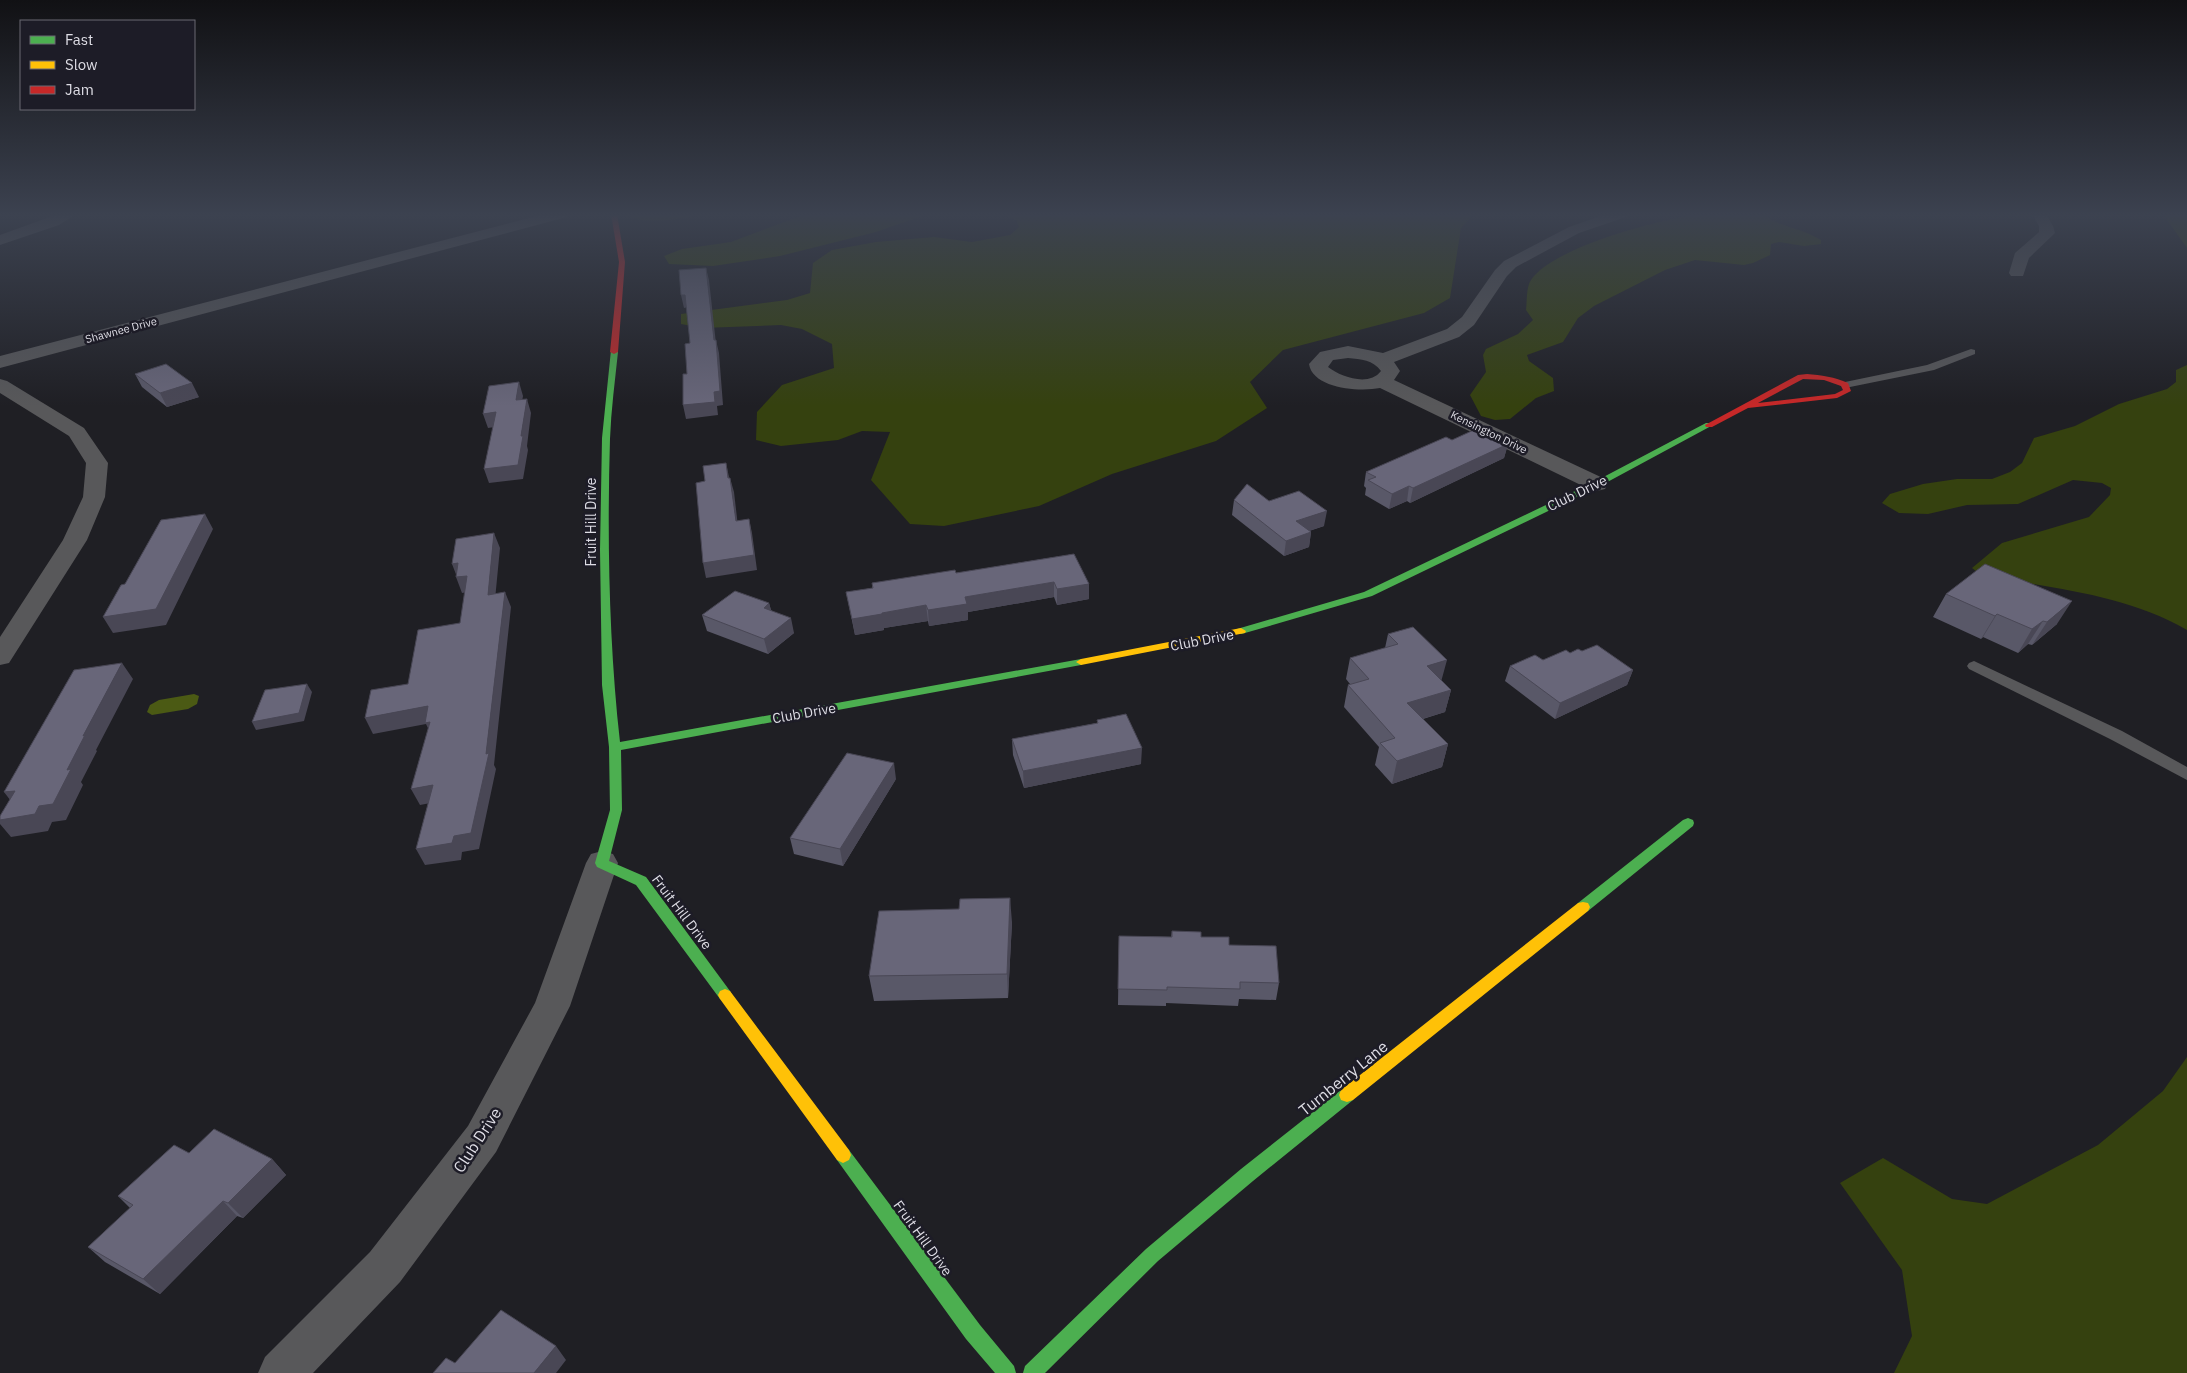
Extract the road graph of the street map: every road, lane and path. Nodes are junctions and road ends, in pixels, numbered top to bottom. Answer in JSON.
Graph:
{"nodes":[{"id":1,"x":319,"y":278,"type":"edge"},
{"id":2,"x":621,"y":278,"type":"edge"},
{"id":3,"x":1498,"y":278,"type":"edge"},
{"id":4,"x":1970,"y":352,"type":"dead end"},
{"id":5,"x":1382,"y":360,"type":"junction"},
{"id":6,"x":0,"y":362,"type":"edge"},
{"id":7,"x":1381,"y":381,"type":"junction"},
{"id":8,"x":0,"y":385,"type":"edge"},
{"id":9,"x":1845,"y":385,"type":"junction"},
{"id":10,"x":1749,"y":406,"type":"junction"},
{"id":11,"x":1597,"y":484,"type":"junction"},
{"id":12,"x":0,"y":657,"type":"edge"},
{"id":13,"x":1974,"y":666,"type":"dead end"},
{"id":14,"x":615,"y":747,"type":"junction"},
{"id":15,"x":2187,"y":774,"type":"edge"},
{"id":16,"x":1688,"y":823,"type":"dead end"},
{"id":17,"x":602,"y":863,"type":"junction"},
{"id":18,"x":281,"y":1373,"type":"edge"},
{"id":19,"x":1007,"y":1373,"type":"edge"},
{"id":20,"x":1032,"y":1373,"type":"edge"}],
"edges":[{"from":1,"to":6,"type":"street","name":"Shawnee Drive"},
{"from":2,"to":14,"type":"street","name":"Fruit Hill Drive"},
{"from":3,"to":5,"type":"street"},
{"from":4,"to":9,"type":"lane"},
{"from":5,"to":7,"type":"street"},
{"from":5,"to":7,"type":"street"},
{"from":7,"to":11,"type":"street","name":"Kensington Drive"},
{"from":8,"to":12,"type":"street"},
{"from":9,"to":10,"type":"street","name":"Club Drive"},
{"from":9,"to":10,"type":"street","name":"Club Drive"},
{"from":10,"to":11,"type":"street","name":"Club Drive"},
{"from":11,"to":14,"type":"street","name":"Club Drive"},
{"from":13,"to":15,"type":"lane"},
{"from":14,"to":17,"type":"street","name":"Fruit Hill Drive"},
{"from":16,"to":20,"type":"street","name":"Turnberry Lane"},
{"from":17,"to":18,"type":"street","name":"Club Drive"},
{"from":17,"to":19,"type":"street","name":"Fruit Hill Drive"}]}
